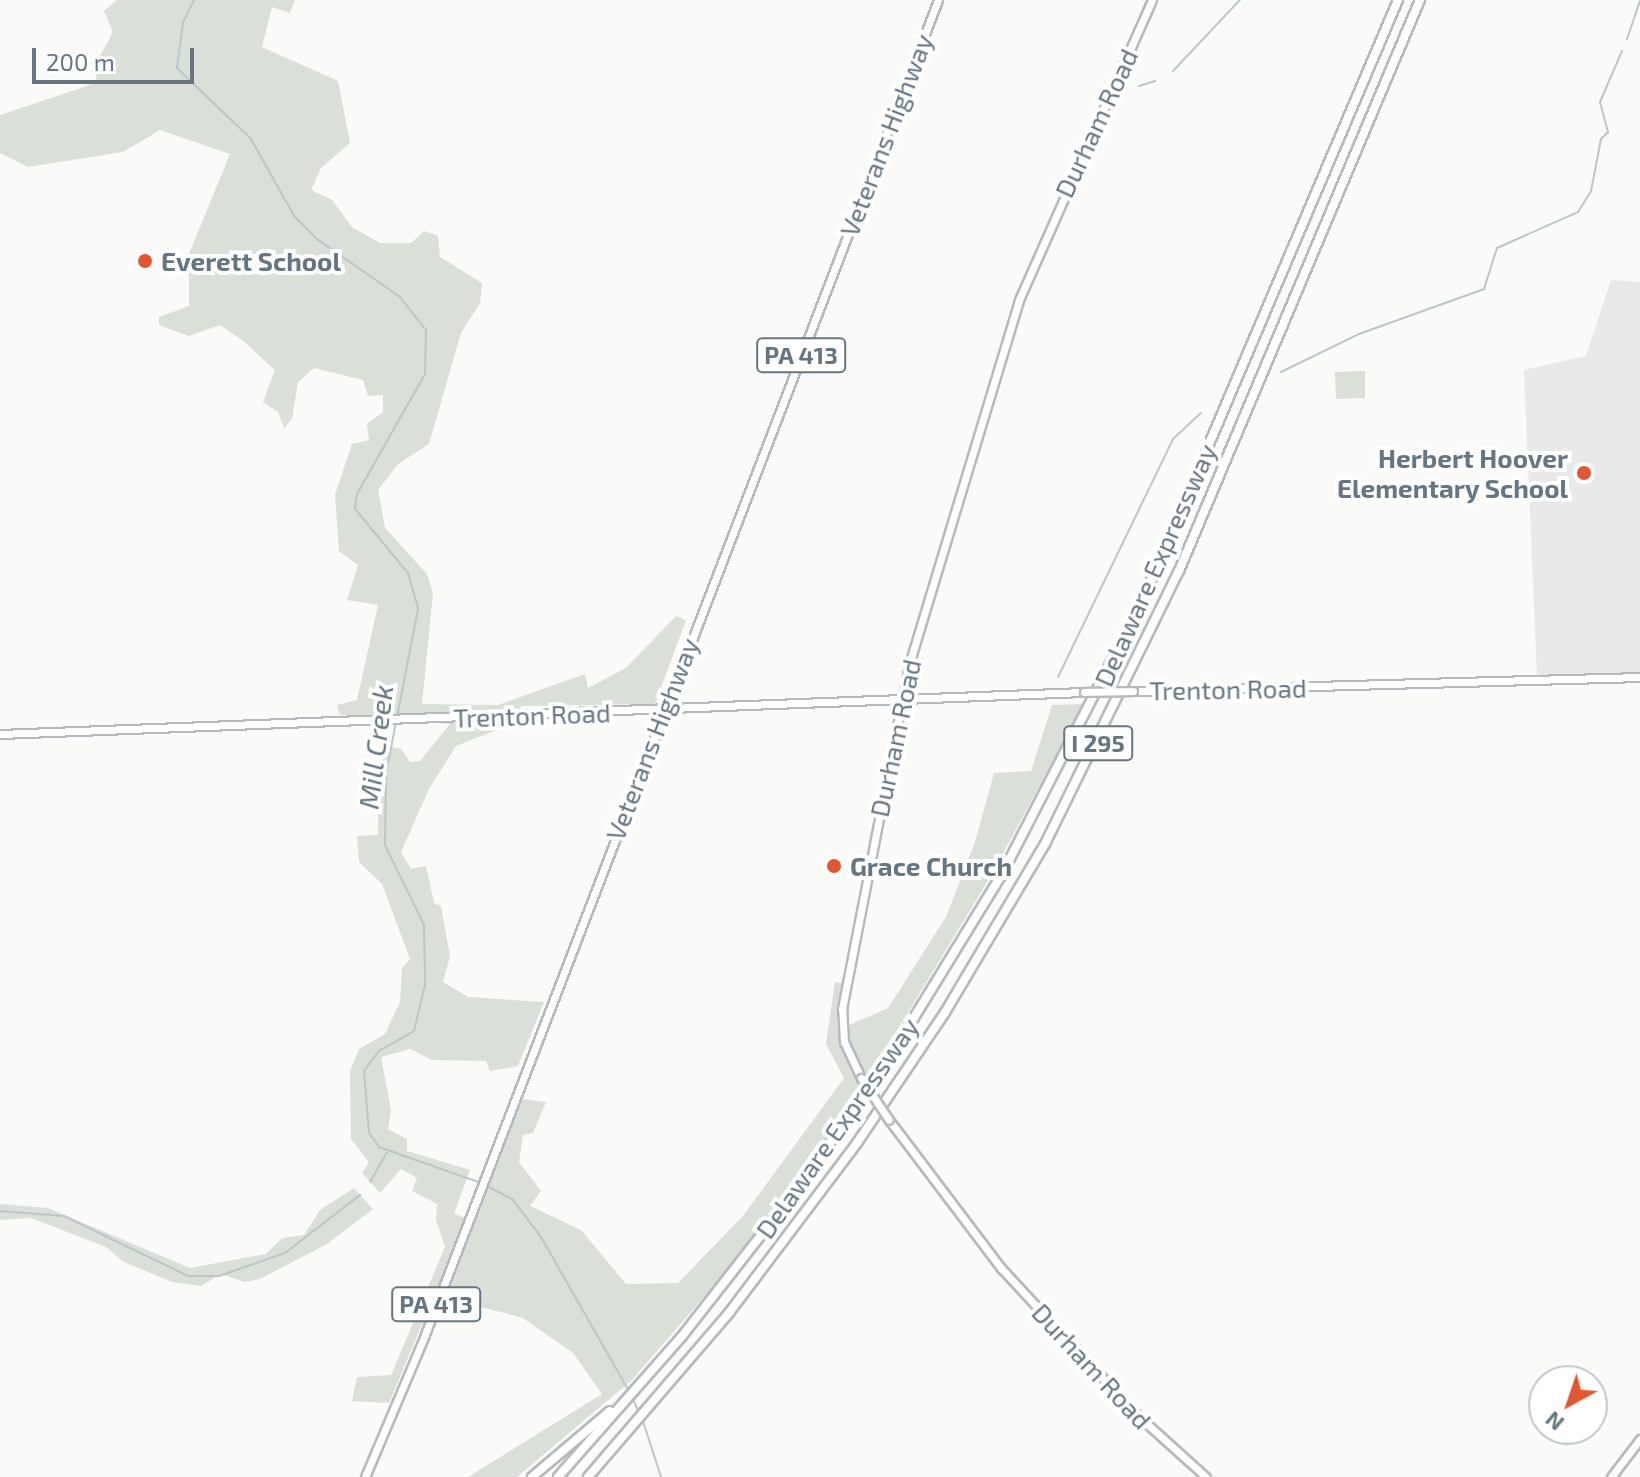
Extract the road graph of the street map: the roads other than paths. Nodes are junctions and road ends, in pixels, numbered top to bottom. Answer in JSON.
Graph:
{"nodes":[{"id":1,"x":938,"y":0,"type":"edge"},
{"id":2,"x":1152,"y":0,"type":"edge"},
{"id":3,"x":1398,"y":0,"type":"edge"},
{"id":4,"x":1420,"y":0,"type":"edge"},
{"id":5,"x":1640,"y":677,"type":"edge"},
{"id":6,"x":901,"y":701,"type":"junction"},
{"id":7,"x":663,"y":710,"type":"junction"},
{"id":8,"x":0,"y":734,"type":"edge"},
{"id":9,"x":624,"y":1400,"type":"junction"},
{"id":10,"x":1640,"y":1439,"type":"edge"},
{"id":11,"x":365,"y":1477,"type":"edge"},
{"id":12,"x":532,"y":1477,"type":"edge"},
{"id":13,"x":558,"y":1477,"type":"edge"},
{"id":14,"x":590,"y":1477,"type":"edge"},
{"id":15,"x":1206,"y":1477,"type":"edge"},
{"id":16,"x":1611,"y":1477,"type":"edge"}],
"edges":[{"from":1,"to":7,"type":"main road","name":"Veterans Highway","number":"PA 413"},
{"from":2,"to":6,"type":"main road","name":"Durham Road"},
{"from":3,"to":9,"type":"highway","name":"Delaware Expressway","number":"I 295"},
{"from":4,"to":14,"type":"highway","name":"Delaware Expressway","number":"I 295"},
{"from":5,"to":6,"type":"main road","name":"Trenton Road","bridge":true},
{"from":6,"to":7,"type":"main road","name":"Trenton Road"},
{"from":6,"to":15,"type":"main road","name":"Durham Road","bridge":true},
{"from":7,"to":8,"type":"main road","name":"Trenton Road"},
{"from":7,"to":11,"type":"main road","name":"Veterans Highway","number":"PA 413"},
{"from":9,"to":12,"type":"highway"},
{"from":9,"to":13,"type":"highway"},
{"from":10,"to":16,"type":"main road"}]}
